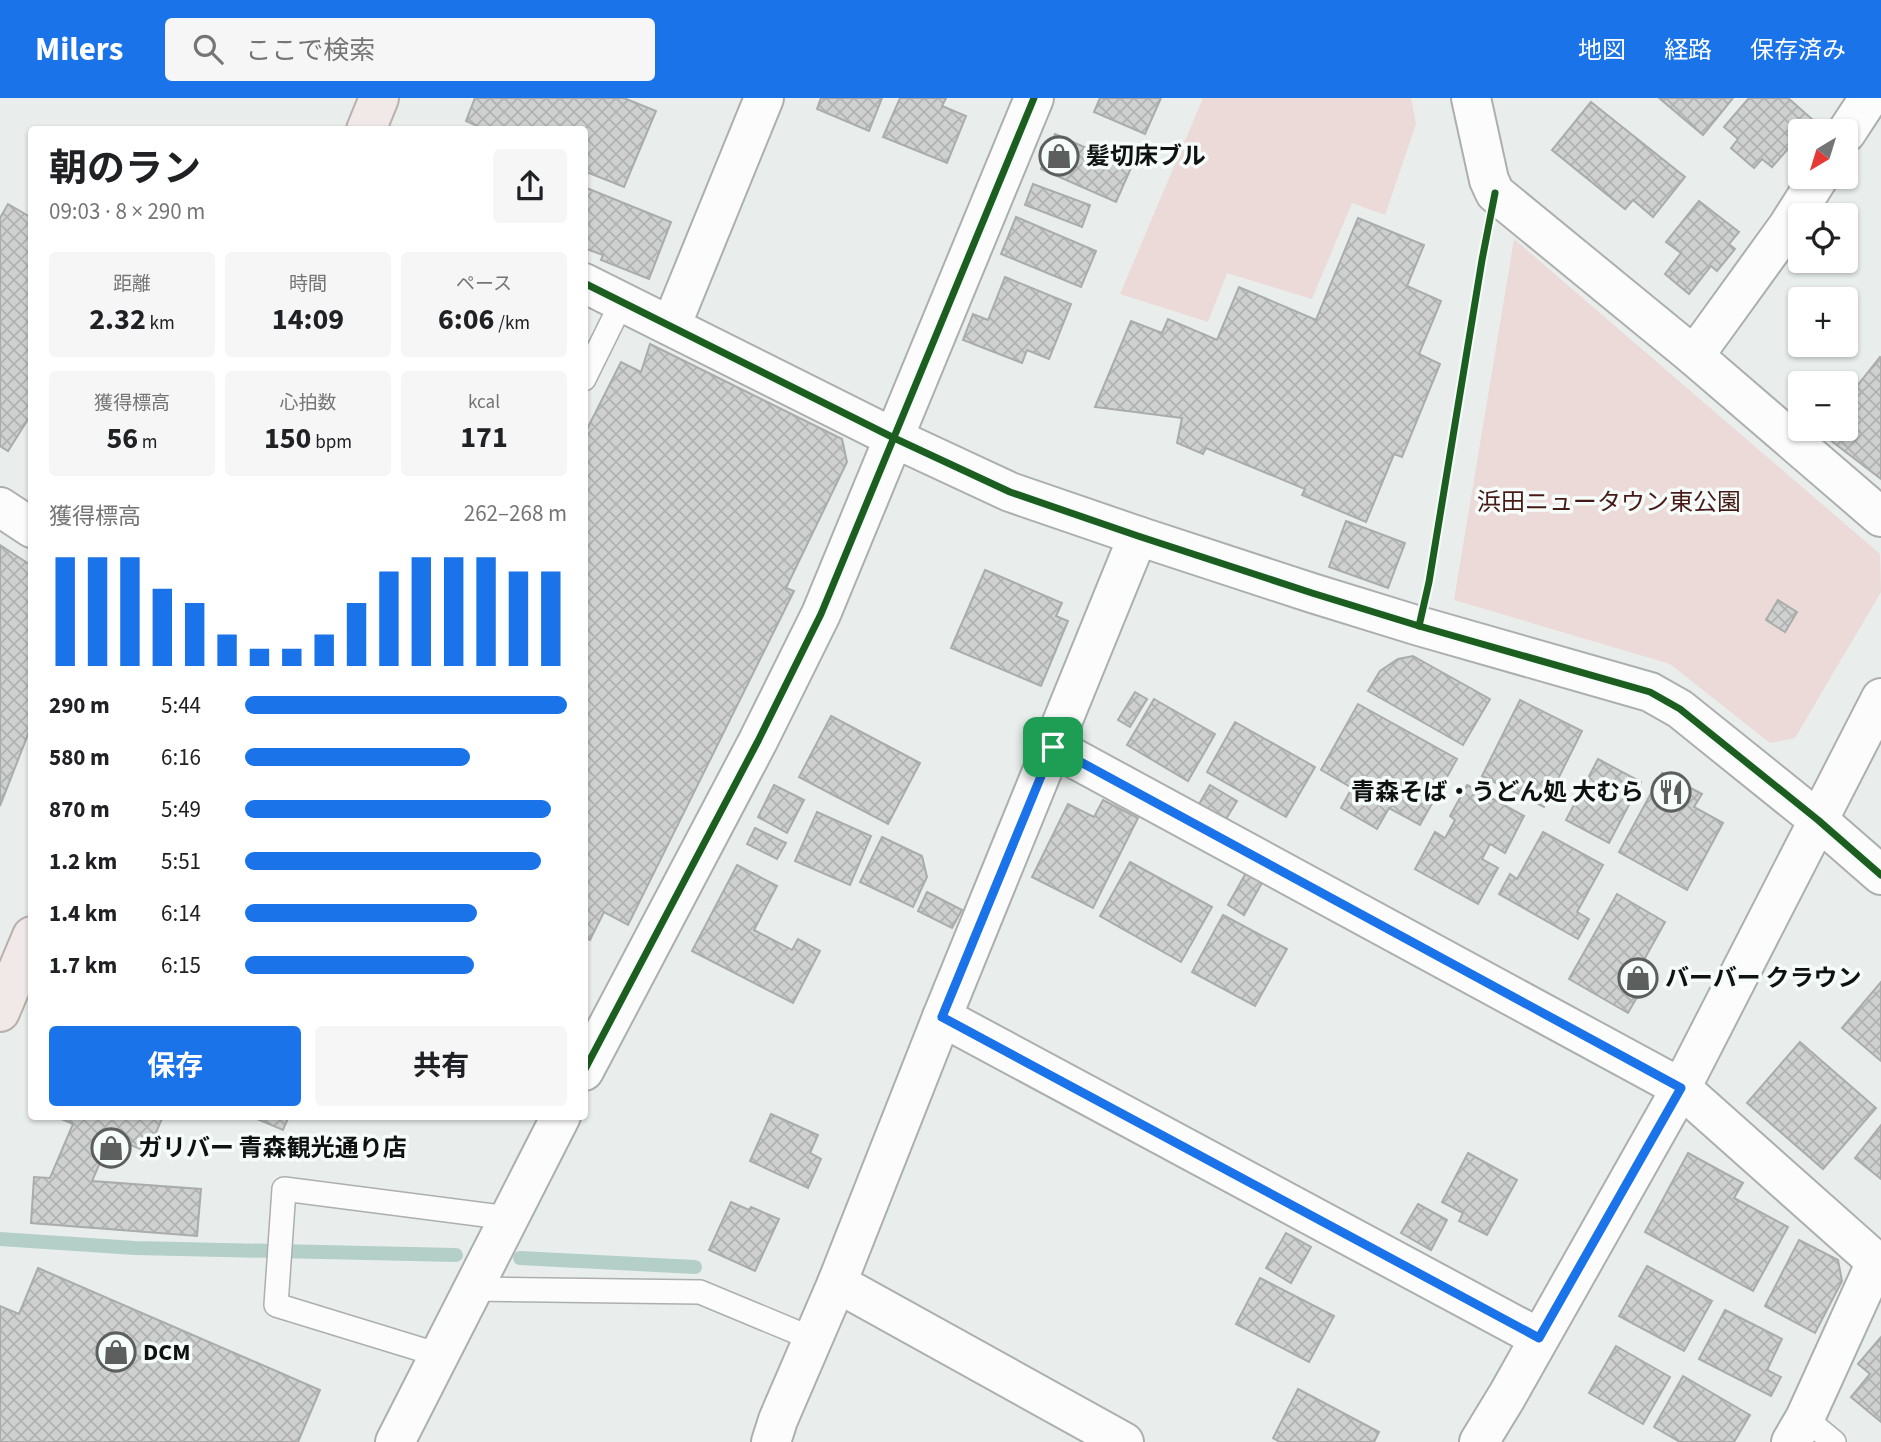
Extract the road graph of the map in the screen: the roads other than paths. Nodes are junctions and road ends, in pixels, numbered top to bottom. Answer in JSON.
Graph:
{"nodes":[{"id":1,"x":379,"y":98,"type":"edge"},
{"id":2,"x":764,"y":98,"type":"edge"},
{"id":3,"x":1034,"y":98,"type":"edge"},
{"id":4,"x":1471,"y":98,"type":"edge"},
{"id":5,"x":1869,"y":98,"type":"edge"},
{"id":6,"x":1856,"y":119,"type":"edge"},
{"id":7,"x":368,"y":126,"type":"edge"},
{"id":8,"x":1811,"y":189,"type":"edge"},
{"id":9,"x":588,"y":285,"type":"edge"},
{"id":10,"x":622,"y":302,"type":"junction"},
{"id":11,"x":671,"y":326,"type":"junction"},
{"id":12,"x":1694,"y":356,"type":"junction"},
{"id":13,"x":588,"y":371,"type":"edge"},
{"id":14,"x":894,"y":438,"type":"junction"},
{"id":15,"x":0,"y":507,"type":"edge"},
{"id":16,"x":1881,"y":517,"type":"edge"},
{"id":17,"x":28,"y":525,"type":"edge"},
{"id":18,"x":1138,"y":536,"type":"junction"},
{"id":19,"x":1881,"y":698,"type":"edge"},
{"id":20,"x":1053,"y":747,"type":"junction"},
{"id":21,"x":1818,"y":820,"type":"junction"},
{"id":22,"x":1881,"y":875,"type":"edge"},
{"id":23,"x":28,"y":946,"type":"edge"},
{"id":24,"x":0,"y":1012,"type":"edge"},
{"id":25,"x":942,"y":1017,"type":"junction"},
{"id":26,"x":589,"y":1051,"type":"edge"},
{"id":27,"x":1681,"y":1088,"type":"junction"},
{"id":28,"x":559,"y":1120,"type":"edge"},
{"id":29,"x":509,"y":1218,"type":"junction"},
{"id":30,"x":1878,"y":1264,"type":"edge"},
{"id":31,"x":838,"y":1283,"type":"junction"},
{"id":32,"x":472,"y":1289,"type":"junction"},
{"id":33,"x":1539,"y":1338,"type":"junction"},
{"id":34,"x":813,"y":1339,"type":"junction"},
{"id":35,"x":439,"y":1355,"type":"junction"},
{"id":36,"x":1798,"y":1430,"type":"edge"},
{"id":37,"x":395,"y":1442,"type":"edge"},
{"id":38,"x":771,"y":1442,"type":"edge"},
{"id":39,"x":1124,"y":1442,"type":"edge"},
{"id":40,"x":1479,"y":1442,"type":"edge"},
{"id":41,"x":1834,"y":1442,"type":"edge"}],
"edges":[{"from":1,"to":7,"type":"highway"},
{"from":2,"to":11,"type":"street"},
{"from":3,"to":14,"type":"street"},
{"from":4,"to":12,"type":"street"},
{"from":5,"to":6,"type":"street"},
{"from":8,"to":12,"type":"street"},
{"from":9,"to":10,"type":"street"},
{"from":10,"to":11,"type":"street"},
{"from":10,"to":13,"type":"lane"},
{"from":11,"to":14,"type":"street"},
{"from":12,"to":16,"type":"street"},
{"from":14,"to":18,"type":"street"},
{"from":14,"to":26,"type":"street"},
{"from":15,"to":17,"type":"street"},
{"from":18,"to":20,"type":"street"},
{"from":18,"to":21,"type":"street"},
{"from":19,"to":21,"type":"street"},
{"from":20,"to":25,"type":"street"},
{"from":20,"to":27,"type":"street"},
{"from":21,"to":22,"type":"street"},
{"from":21,"to":27,"type":"street"},
{"from":23,"to":24,"type":"highway"},
{"from":25,"to":31,"type":"street"},
{"from":25,"to":33,"type":"street"},
{"from":27,"to":30,"type":"street"},
{"from":27,"to":33,"type":"street"},
{"from":28,"to":29,"type":"street"},
{"from":29,"to":32,"type":"street"},
{"from":29,"to":35,"type":"lane"},
{"from":30,"to":36,"type":"street"},
{"from":31,"to":34,"type":"street"},
{"from":31,"to":39,"type":"street"},
{"from":32,"to":34,"type":"lane"},
{"from":32,"to":35,"type":"street"},
{"from":33,"to":40,"type":"street"},
{"from":34,"to":38,"type":"street"},
{"from":35,"to":37,"type":"street"},
{"from":36,"to":41,"type":"lane"}]}
